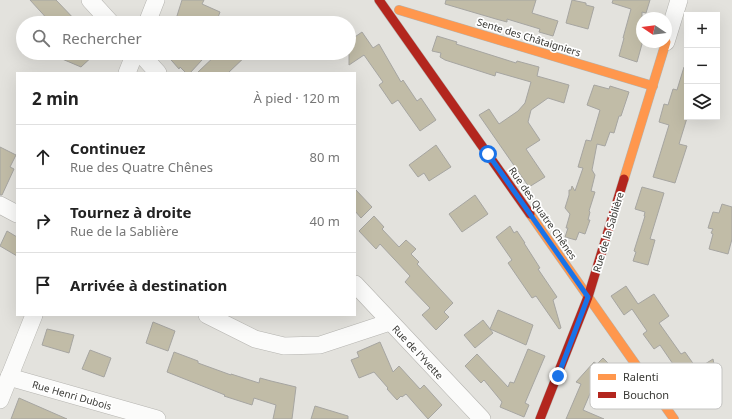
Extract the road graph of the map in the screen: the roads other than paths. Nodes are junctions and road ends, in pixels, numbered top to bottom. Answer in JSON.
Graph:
{"nodes":[{"id":1,"x":90,"y":0,"type":"edge"},
{"id":2,"x":156,"y":0,"type":"edge"},
{"id":3,"x":379,"y":0,"type":"edge"},
{"id":4,"x":679,"y":0,"type":"edge"},
{"id":5,"x":397,"y":9,"type":"edge"},
{"id":6,"x":105,"y":16,"type":"edge"},
{"id":7,"x":150,"y":16,"type":"edge"},
{"id":8,"x":672,"y":23,"type":"edge"},
{"id":9,"x":664,"y":48,"type":"edge"},
{"id":10,"x":132,"y":60,"type":"edge"},
{"id":11,"x":146,"y":60,"type":"edge"},
{"id":12,"x":127,"y":72,"type":"edge"},
{"id":13,"x":157,"y":72,"type":"edge"},
{"id":14,"x":653,"y":86,"type":"junction"},
{"id":15,"x":0,"y":205,"type":"edge"},
{"id":16,"x":16,"y":213,"type":"edge"},
{"id":17,"x":356,"y":285,"type":"edge"},
{"id":18,"x":588,"y":297,"type":"junction"},
{"id":19,"x":34,"y":316,"type":"edge"},
{"id":20,"x":209,"y":316,"type":"edge"},
{"id":21,"x":390,"y":322,"type":"junction"},
{"id":22,"x":635,"y":363,"type":"edge"},
{"id":23,"x":9,"y":377,"type":"junction"},
{"id":24,"x":0,"y":400,"type":"edge"},
{"id":25,"x":667,"y":409,"type":"edge"},
{"id":26,"x":157,"y":419,"type":"edge"},
{"id":27,"x":482,"y":419,"type":"edge"},
{"id":28,"x":540,"y":419,"type":"edge"},
{"id":29,"x":674,"y":419,"type":"edge"}],
"edges":[{"from":1,"to":6,"type":"street"},
{"from":2,"to":7,"type":"street"},
{"from":3,"to":5,"type":"street","name":"Rue des Quatre Chênes"},
{"from":4,"to":8,"type":"street","name":"Rue de la Sablière"},
{"from":5,"to":14,"type":"street","name":"Sente des Châtaigniers"},
{"from":5,"to":18,"type":"street","name":"Rue des Quatre Chênes"},
{"from":9,"to":14,"type":"street","name":"Rue de la Sablière"},
{"from":10,"to":12,"type":"street"},
{"from":11,"to":13,"type":"street"},
{"from":14,"to":18,"type":"street","name":"Rue de la Sablière"},
{"from":15,"to":16,"type":"street"},
{"from":17,"to":21,"type":"street","name":"Rue de l'Yvette"},
{"from":18,"to":22,"type":"street","name":"Rue des Quatre Chênes"},
{"from":18,"to":28,"type":"street","name":"Rue de la Sablière"},
{"from":19,"to":23,"type":"street"},
{"from":20,"to":21,"type":"street"},
{"from":21,"to":27,"type":"street","name":"Rue de l'Yvette"},
{"from":23,"to":24,"type":"street"},
{"from":23,"to":26,"type":"street","name":"Rue Henri Dubois"},
{"from":25,"to":29,"type":"street","name":"Rue des Quatre Chênes"}]}
